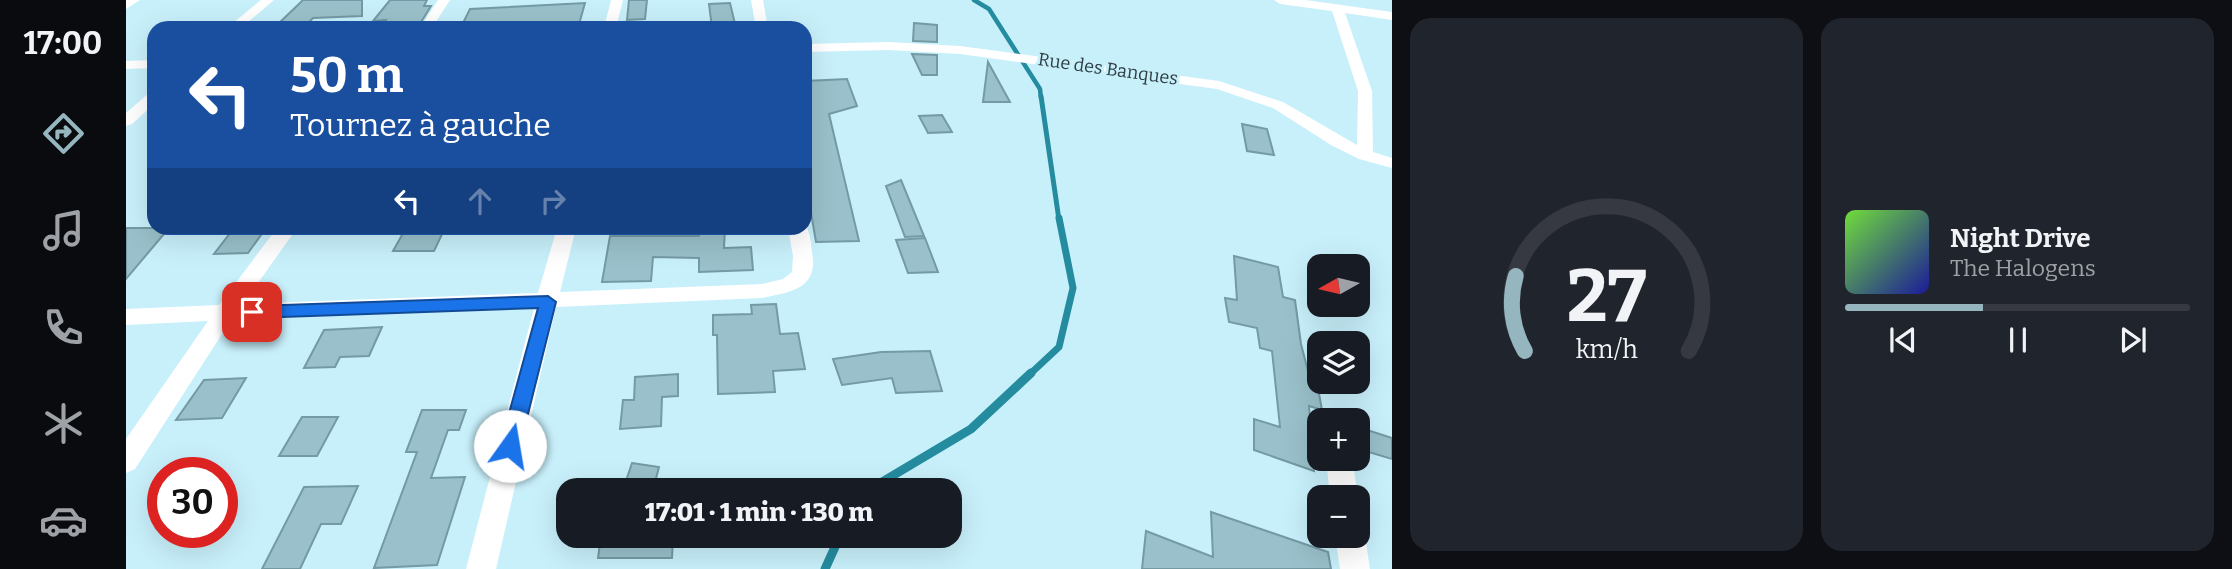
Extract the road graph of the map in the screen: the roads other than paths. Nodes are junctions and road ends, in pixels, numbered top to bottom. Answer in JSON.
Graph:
{"nodes":[{"id":1,"x":134,"y":0,"type":"edge"},
{"id":2,"x":268,"y":0,"type":"edge"},
{"id":3,"x":444,"y":0,"type":"edge"},
{"id":4,"x":617,"y":0,"type":"edge"},
{"id":5,"x":757,"y":0,"type":"edge"},
{"id":6,"x":1280,"y":0,"type":"edge"},
{"id":7,"x":126,"y":5,"type":"edge"},
{"id":8,"x":1336,"y":8,"type":"junction"},
{"id":9,"x":1392,"y":16,"type":"edge"},
{"id":10,"x":242,"y":21,"type":"edge"},
{"id":11,"x":430,"y":21,"type":"edge"},
{"id":12,"x":612,"y":21,"type":"edge"},
{"id":13,"x":761,"y":21,"type":"edge"},
{"id":14,"x":812,"y":48,"type":"edge"},
{"id":15,"x":147,"y":64,"type":"edge"},
{"id":16,"x":126,"y":65,"type":"edge"},
{"id":17,"x":147,"y":102,"type":"edge"},
{"id":18,"x":128,"y":118,"type":"edge"},
{"id":19,"x":1365,"y":155,"type":"junction"},
{"id":20,"x":1392,"y":163,"type":"edge"},
{"id":21,"x":283,"y":235,"type":"edge"},
{"id":22,"x":564,"y":235,"type":"edge"},
{"id":23,"x":799,"y":235,"type":"edge"},
{"id":24,"x":548,"y":302,"type":"junction"},
{"id":25,"x":225,"y":313,"type":"junction"},
{"id":26,"x":126,"y":317,"type":"edge"},
{"id":27,"x":126,"y":461,"type":"edge"},
{"id":28,"x":1352,"y":548,"type":"edge"},
{"id":29,"x":481,"y":569,"type":"edge"},
{"id":30,"x":1355,"y":569,"type":"edge"}],
"edges":[{"from":1,"to":7,"type":"street"},
{"from":2,"to":10,"type":"street"},
{"from":3,"to":11,"type":"street"},
{"from":4,"to":12,"type":"street"},
{"from":5,"to":13,"type":"street"},
{"from":6,"to":8,"type":"street"},
{"from":8,"to":9,"type":"street"},
{"from":8,"to":19,"type":"street"},
{"from":14,"to":19,"type":"street","name":"Rue des Banques"},
{"from":15,"to":16,"type":"street"},
{"from":17,"to":18,"type":"street"},
{"from":19,"to":20,"type":"street","name":"Rue des Banques"},
{"from":21,"to":25,"type":"street"},
{"from":22,"to":24,"type":"street"},
{"from":23,"to":24,"type":"street"},
{"from":24,"to":25,"type":"street"},
{"from":24,"to":29,"type":"street"},
{"from":25,"to":26,"type":"street"},
{"from":25,"to":27,"type":"street"},
{"from":28,"to":30,"type":"street"}]}
